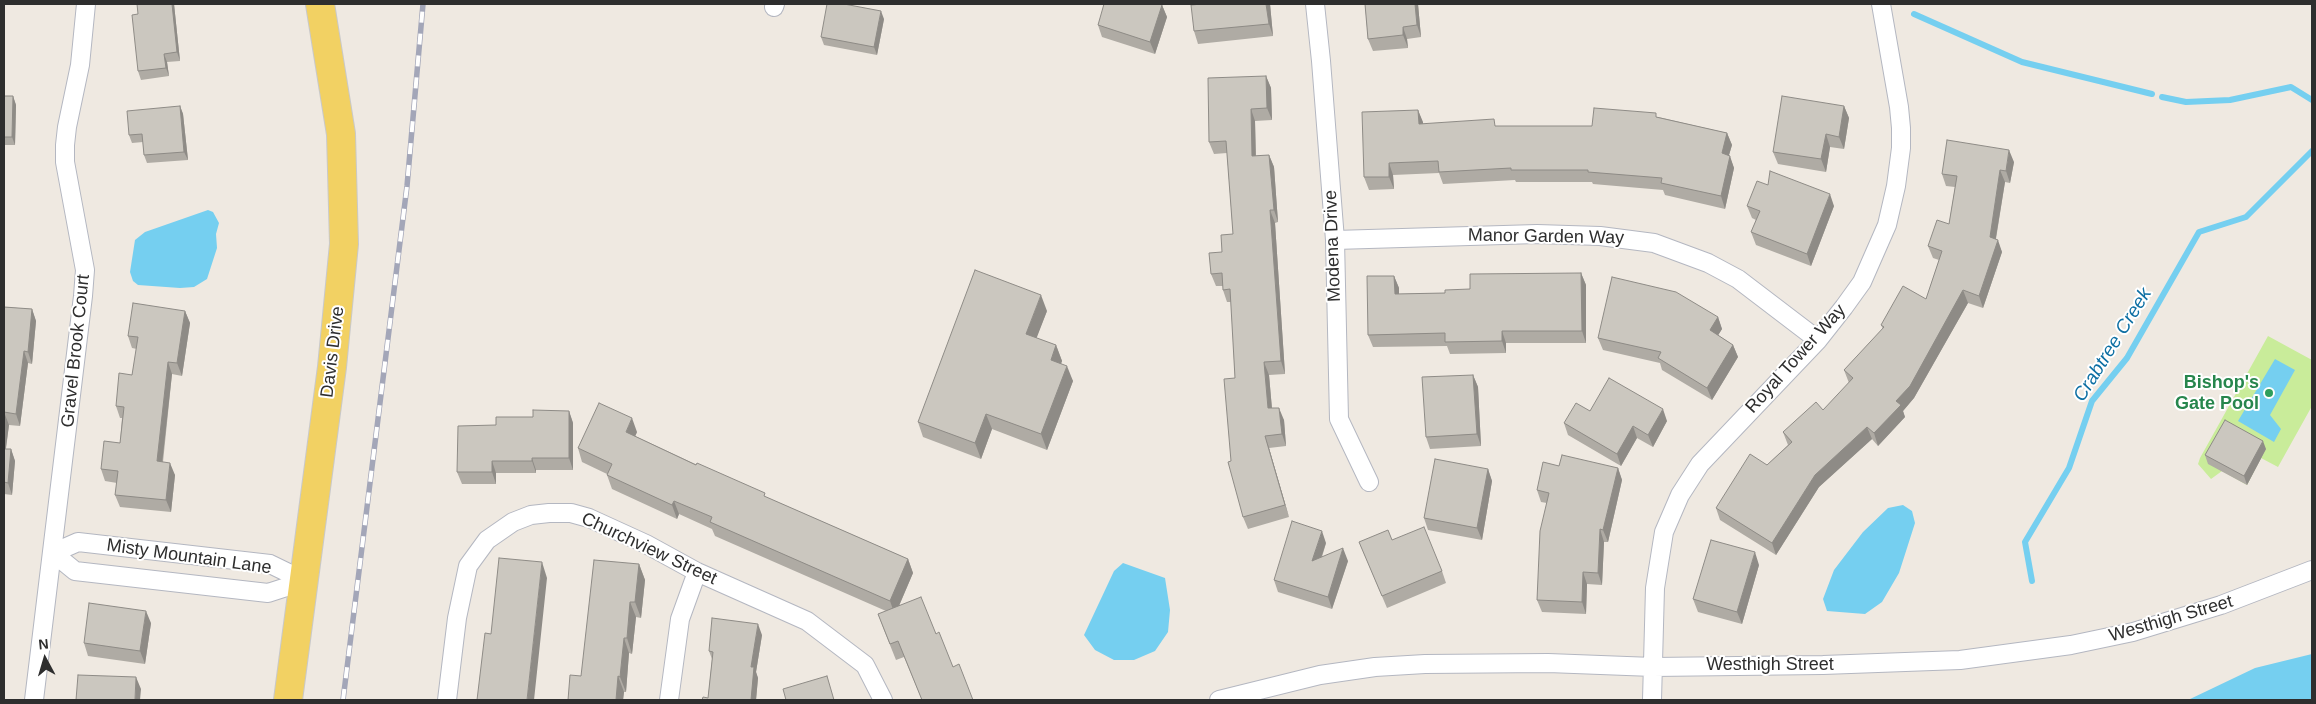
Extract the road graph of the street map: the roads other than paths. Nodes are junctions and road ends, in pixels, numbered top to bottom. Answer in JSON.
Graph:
{"nodes":[{"id":1,"x":86,"y":4,"type":"edge"},
{"id":2,"x":320,"y":4,"type":"edge"},
{"id":3,"x":1315,"y":4,"type":"edge"},
{"id":4,"x":1881,"y":4,"type":"edge"},
{"id":5,"x":1334,"y":240,"type":"junction"},
{"id":6,"x":1818,"y":340,"type":"junction"},
{"id":7,"x":1369,"y":482,"type":"dead end"},
{"id":8,"x":53,"y":553,"type":"junction"},
{"id":9,"x":2312,"y":570,"type":"edge"},
{"id":10,"x":697,"y":572,"type":"junction"},
{"id":11,"x":305,"y":581,"type":"junction"},
{"id":12,"x":1653,"y":667,"type":"junction"},
{"id":13,"x":34,"y":700,"type":"edge"},
{"id":14,"x":288,"y":700,"type":"edge"},
{"id":15,"x":447,"y":700,"type":"edge"},
{"id":16,"x":669,"y":700,"type":"edge"},
{"id":17,"x":883,"y":700,"type":"edge"},
{"id":18,"x":1219,"y":700,"type":"edge"},
{"id":19,"x":1652,"y":700,"type":"edge"}],
"edges":[{"from":1,"to":8,"type":"street","name":"Gravel Brook Court"},
{"from":2,"to":11,"type":"main road","name":"Davis Drive"},
{"from":3,"to":5,"type":"street","name":"Modena Drive"},
{"from":4,"to":6,"type":"street","name":"Royal Tower Way"},
{"from":5,"to":6,"type":"street","name":"Manor Garden Way"},
{"from":5,"to":7,"type":"street","name":"Modena Drive"},
{"from":6,"to":12,"type":"street","name":"Royal Tower Way"},
{"from":8,"to":11,"type":"street","name":"Misty Mountain Lane"},
{"from":8,"to":11,"type":"street","name":"Misty Mountain Lane"},
{"from":8,"to":13,"type":"street","name":"Gravel Brook Court"},
{"from":9,"to":12,"type":"street","name":"Westhigh Street"},
{"from":10,"to":15,"type":"street","name":"Churchview Street"},
{"from":10,"to":16,"type":"street"},
{"from":10,"to":17,"type":"street","name":"Churchview Street"},
{"from":11,"to":14,"type":"main road","name":"Davis Drive"},
{"from":12,"to":18,"type":"street","name":"Westhigh Street"},
{"from":12,"to":19,"type":"street","name":"Royal Tower Way"}]}
